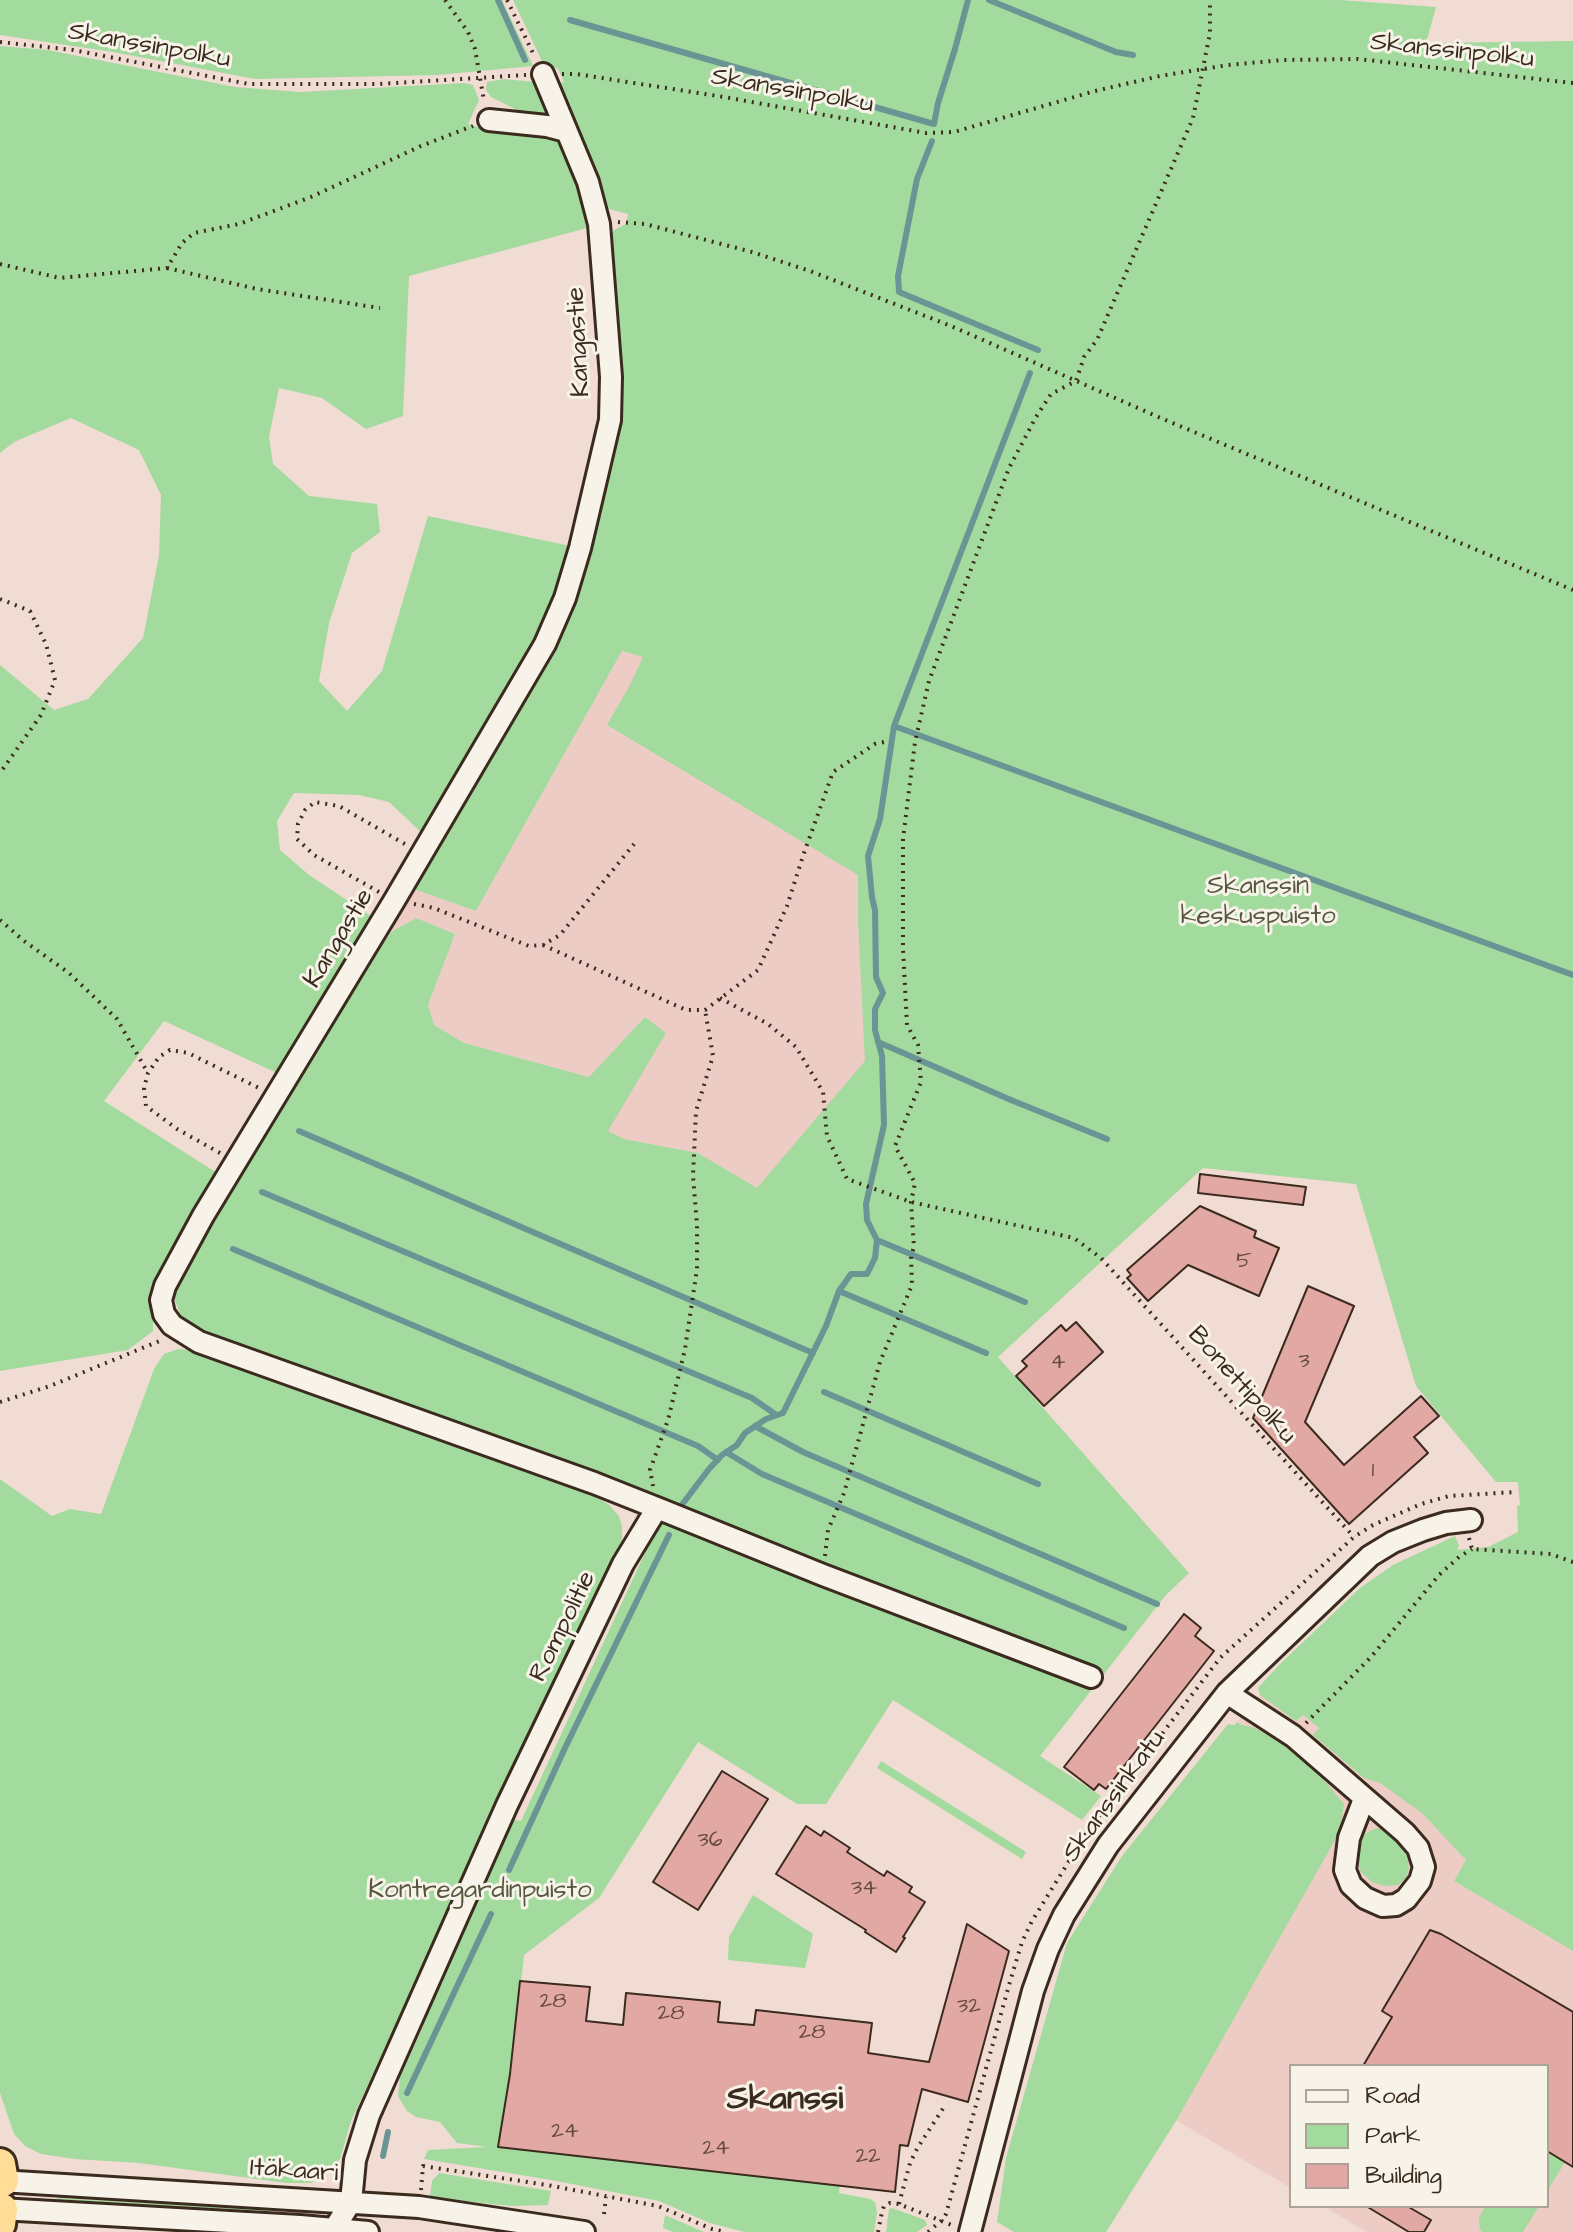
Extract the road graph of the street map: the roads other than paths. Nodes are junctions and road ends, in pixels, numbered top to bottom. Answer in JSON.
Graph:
{"nodes":[{"id":1,"x":543,"y":74,"type":"road end"},
{"id":2,"x":489,"y":120,"type":"road end"},
{"id":3,"x":566,"y":131,"type":"junction"},
{"id":4,"x":657,"y":1508,"type":"junction"},
{"id":5,"x":1471,"y":1520,"type":"road end"},
{"id":6,"x":1091,"y":1677,"type":"dead end"},
{"id":7,"x":1227,"y":1693,"type":"junction"},
{"id":8,"x":1364,"y":1799,"type":"junction"},
{"id":9,"x":1,"y":2195,"type":"edge"},
{"id":10,"x":351,"y":2202,"type":"junction"},
{"id":11,"x":332,"y":2230,"type":"edge"},
{"id":12,"x":369,"y":2232,"type":"edge"},
{"id":13,"x":584,"y":2232,"type":"edge"},
{"id":14,"x":970,"y":2232,"type":"edge"}],
"edges":[{"from":1,"to":3,"type":"street","name":"Kangastie"},
{"from":2,"to":3,"type":"street"},
{"from":3,"to":4,"type":"street","name":"Kangastie"},
{"from":4,"to":6,"type":"street"},
{"from":4,"to":10,"type":"street","name":"Rompolitie"},
{"from":5,"to":7,"type":"street","name":"Skanssinkatu"},
{"from":7,"to":8,"type":"street"},
{"from":7,"to":14,"type":"street","name":"Skanssinkatu"},
{"from":8,"to":8,"type":"street"},
{"from":9,"to":10,"type":"street","name":"Itäkaari"},
{"from":9,"to":11,"type":"street","name":"Itäkaari"},
{"from":10,"to":11,"type":"street"},
{"from":10,"to":12,"type":"street"},
{"from":10,"to":13,"type":"street","name":"Itäkaari"},
{"from":11,"to":12,"type":"street","name":"Itäkaari"}]}
